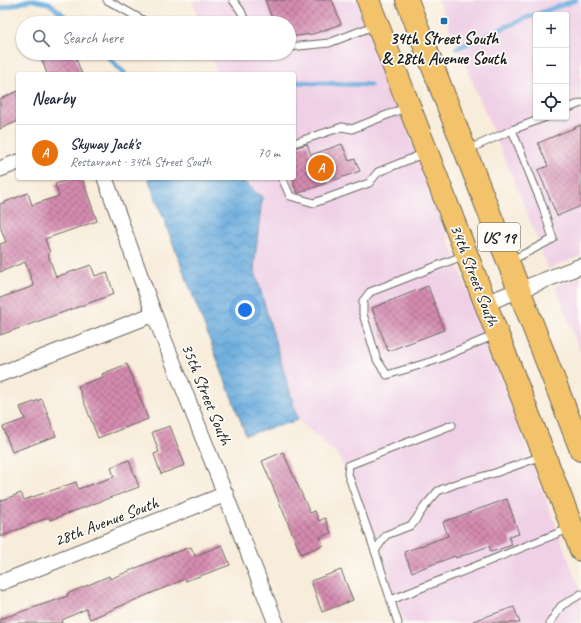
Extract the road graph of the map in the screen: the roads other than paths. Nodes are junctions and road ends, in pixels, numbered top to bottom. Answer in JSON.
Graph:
{"nodes":[{"id":1,"x":107,"y":0,"type":"edge"},
{"id":2,"x":233,"y":0,"type":"edge"},
{"id":3,"x":368,"y":0,"type":"edge"},
{"id":4,"x":408,"y":0,"type":"edge"},
{"id":5,"x":136,"y":16,"type":"edge"},
{"id":6,"x":243,"y":16,"type":"edge"},
{"id":7,"x":378,"y":24,"type":"junction"},
{"id":8,"x":296,"y":46,"type":"edge"},
{"id":9,"x":581,"y":103,"type":"edge"},
{"id":10,"x":409,"y":106,"type":"junction"},
{"id":11,"x":569,"y":108,"type":"edge"},
{"id":12,"x":538,"y":120,"type":"edge"},
{"id":13,"x":512,"y":130,"type":"junction"},
{"id":14,"x":296,"y":143,"type":"edge"},
{"id":15,"x":465,"y":150,"type":"junction"},
{"id":16,"x":428,"y":152,"type":"junction"},
{"id":17,"x":16,"y":163,"type":"edge"},
{"id":18,"x":0,"y":169,"type":"edge"},
{"id":19,"x":106,"y":180,"type":"edge"},
{"id":20,"x":283,"y":180,"type":"edge"},
{"id":21,"x":467,"y":255,"type":"junction"},
{"id":22,"x":508,"y":262,"type":"junction"},
{"id":23,"x":581,"y":266,"type":"edge"},
{"id":24,"x":519,"y":290,"type":"junction"},
{"id":25,"x":486,"y":303,"type":"junction"},
{"id":26,"x":154,"y":314,"type":"junction"},
{"id":27,"x":497,"y":334,"type":"junction"},
{"id":28,"x":0,"y":374,"type":"edge"},
{"id":29,"x":452,"y":425,"type":"dead end"},
{"id":30,"x":581,"y":450,"type":"edge"},
{"id":31,"x":544,"y":455,"type":"junction"},
{"id":32,"x":226,"y":494,"type":"junction"},
{"id":33,"x":572,"y":528,"type":"junction"},
{"id":34,"x":581,"y":550,"type":"edge"},
{"id":35,"x":375,"y":551,"type":"junction"},
{"id":36,"x":0,"y":583,"type":"edge"},
{"id":37,"x":581,"y":594,"type":"edge"},
{"id":38,"x":391,"y":600,"type":"junction"},
{"id":39,"x":276,"y":623,"type":"edge"},
{"id":40,"x":398,"y":623,"type":"edge"},
{"id":41,"x":550,"y":623,"type":"edge"}],
"edges":[{"from":1,"to":5,"type":"lane"},
{"from":2,"to":6,"type":"lane"},
{"from":3,"to":7,"type":"highway","name":"34th Street South","number":"US 19"},
{"from":4,"to":15,"type":"highway","name":"34th Street South","number":"US 19"},
{"from":7,"to":8,"type":"lane"},
{"from":7,"to":10,"type":"highway","name":"34th Street South","number":"US 19"},
{"from":9,"to":11,"type":"lane"},
{"from":10,"to":14,"type":"lane"},
{"from":10,"to":16,"type":"highway","name":"34th Street South","number":"US 19"},
{"from":12,"to":13,"type":"lane"},
{"from":13,"to":15,"type":"lane"},
{"from":13,"to":22,"type":"lane"},
{"from":15,"to":22,"type":"highway","name":"34th Street South","number":"US 19"},
{"from":16,"to":20,"type":"lane"},
{"from":16,"to":21,"type":"highway","name":"34th Street South","number":"US 19"},
{"from":17,"to":18,"type":"street"},
{"from":19,"to":26,"type":"street","name":"35th Street South"},
{"from":21,"to":25,"type":"highway","name":"34th Street South","number":"US 19"},
{"from":21,"to":27,"type":"lane"},
{"from":22,"to":24,"type":"highway","name":"34th Street South","number":"US 19"},
{"from":23,"to":24,"type":"street"},
{"from":24,"to":25,"type":"street"},
{"from":24,"to":30,"type":"highway","name":"34th Street South","number":"US 19"},
{"from":25,"to":27,"type":"highway","name":"34th Street South","number":"US 19"},
{"from":26,"to":28,"type":"street"},
{"from":26,"to":32,"type":"street","name":"35th Street South"},
{"from":27,"to":31,"type":"highway","name":"34th Street South","number":"US 19"},
{"from":29,"to":35,"type":"lane"},
{"from":31,"to":33,"type":"highway","name":"34th Street South","number":"US 19"},
{"from":31,"to":35,"type":"lane"},
{"from":32,"to":36,"type":"street","name":"28th Avenue South"},
{"from":32,"to":39,"type":"street","name":"35th Street South"},
{"from":33,"to":34,"type":"highway","name":"34th Street South","number":"US 19"},
{"from":33,"to":38,"type":"lane"},
{"from":35,"to":38,"type":"lane"},
{"from":37,"to":41,"type":"lane"},
{"from":38,"to":40,"type":"lane"}]}
